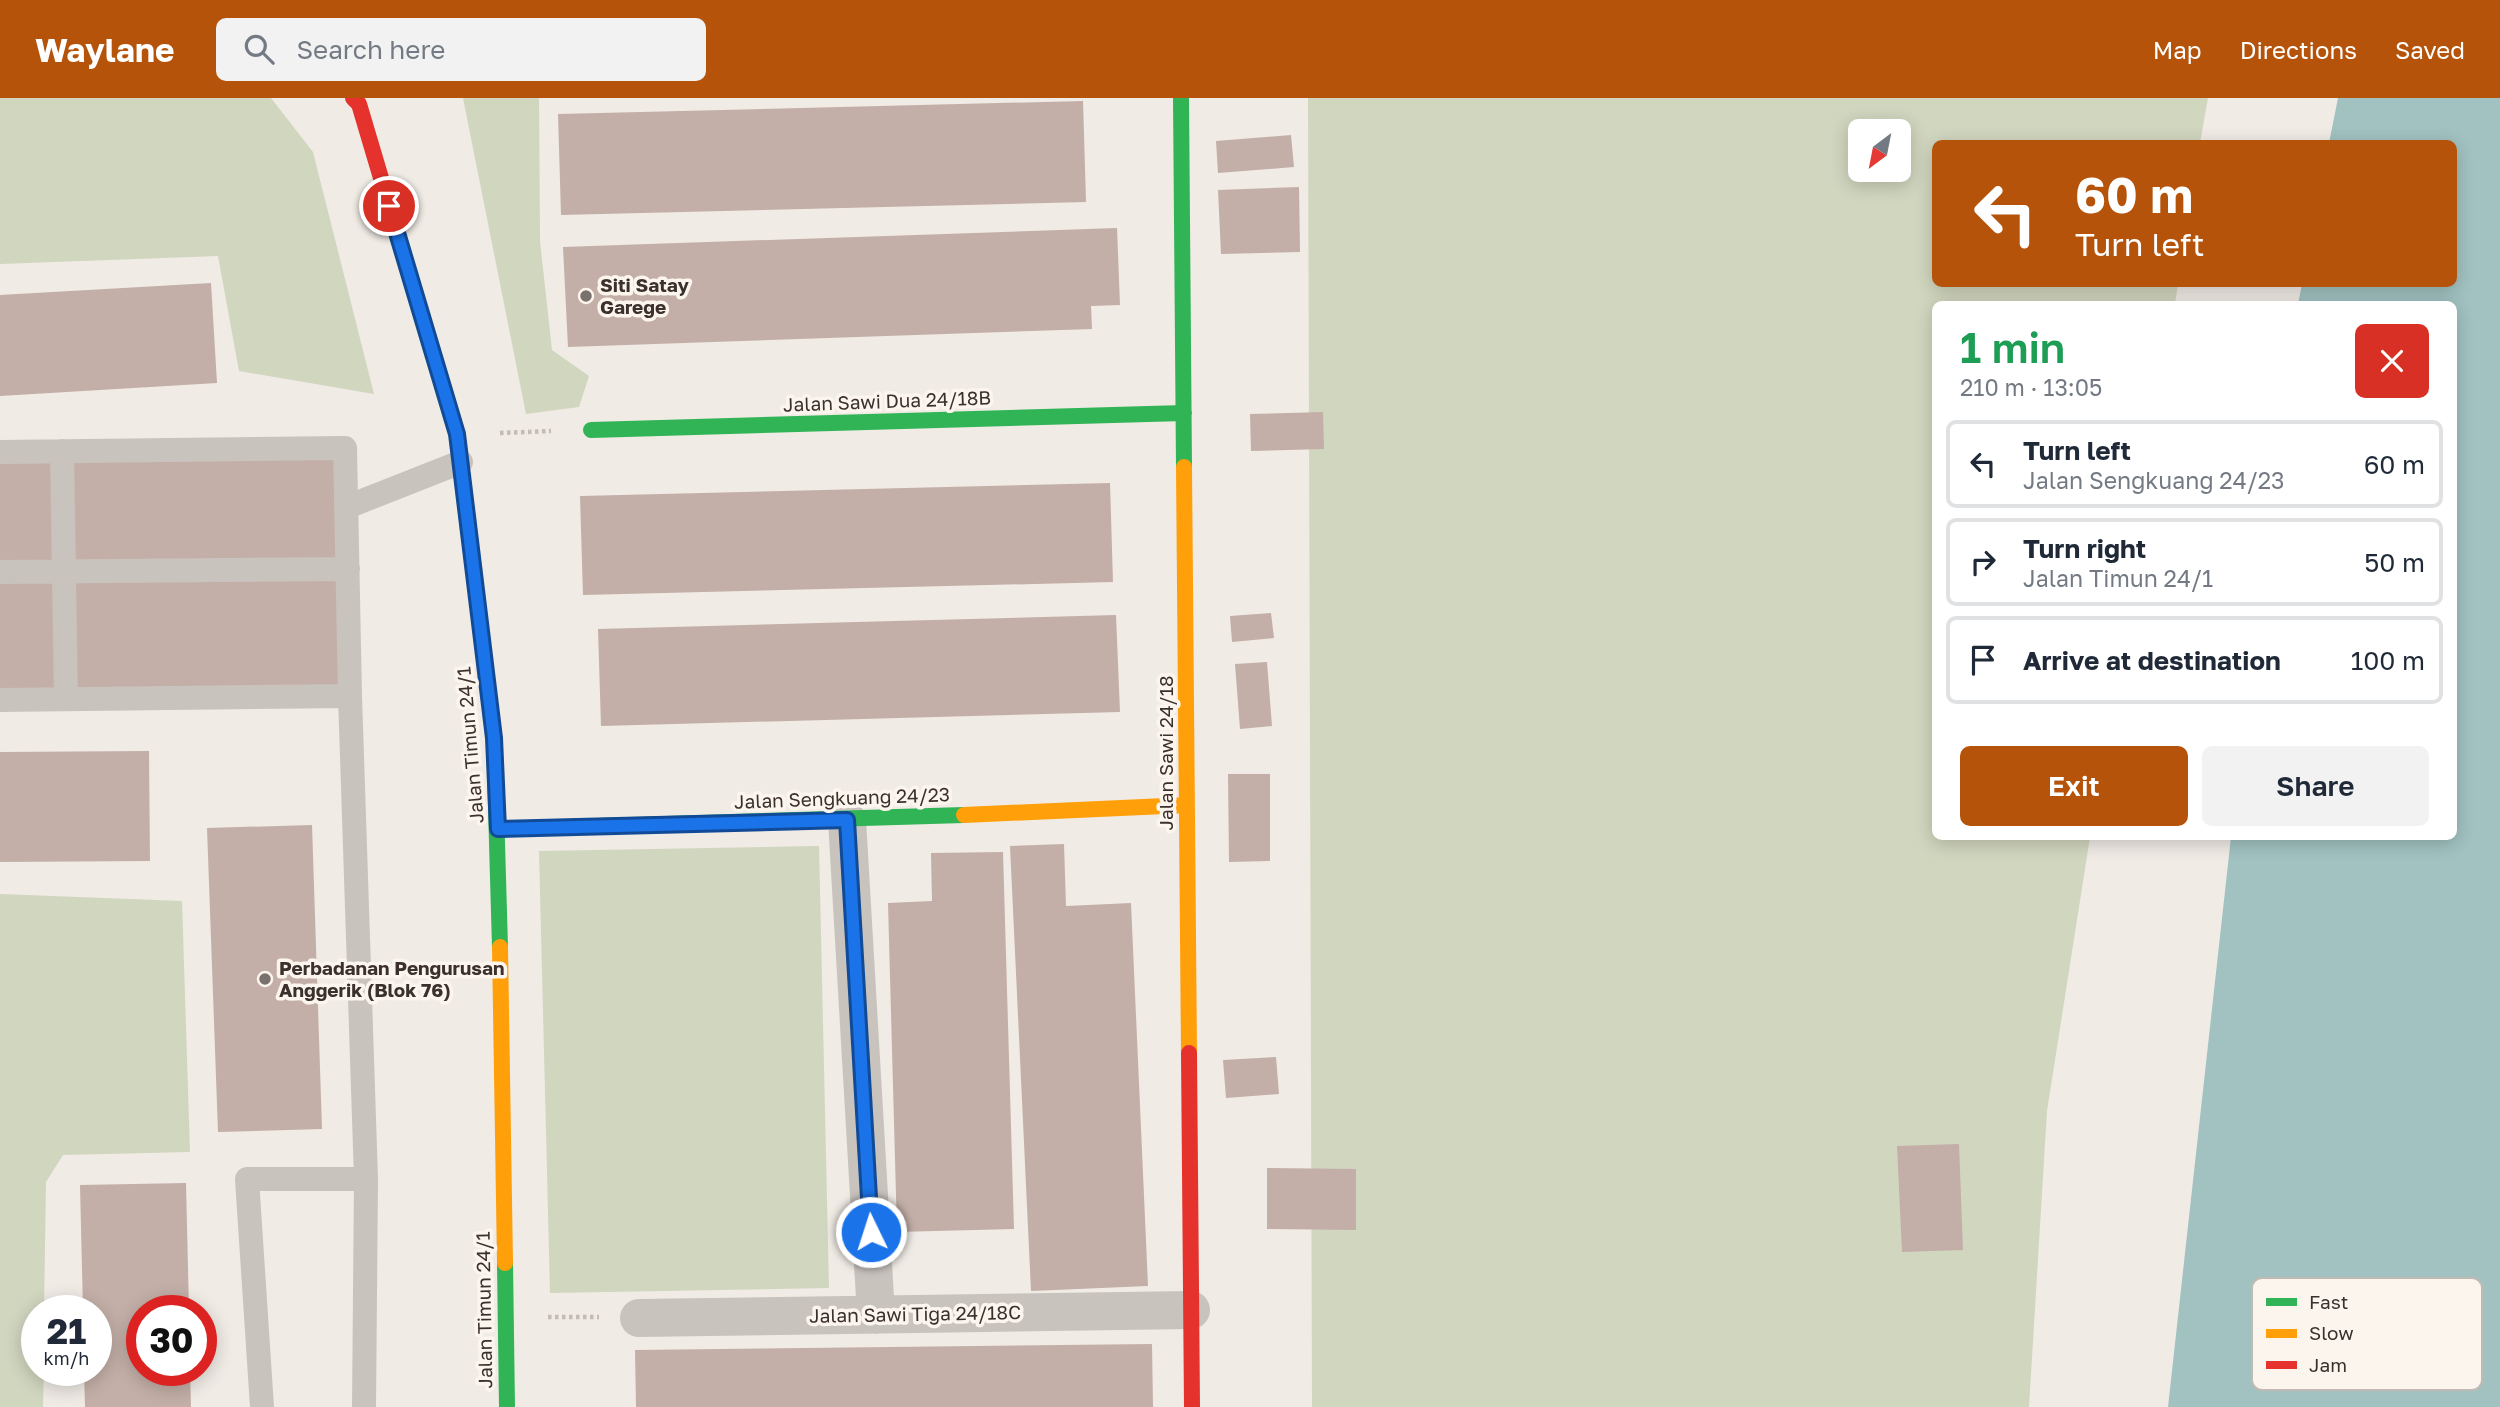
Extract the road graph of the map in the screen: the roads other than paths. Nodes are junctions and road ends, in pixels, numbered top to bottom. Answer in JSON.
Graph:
{"nodes":[{"id":1,"x":353,"y":98,"type":"edge"},
{"id":2,"x":1181,"y":98,"type":"edge"},
{"id":3,"x":1184,"y":413,"type":"junction"},
{"id":4,"x":591,"y":430,"type":"road end"},
{"id":5,"x":62,"y":451,"type":"junction"},
{"id":6,"x":0,"y":452,"type":"edge"},
{"id":7,"x":461,"y":462,"type":"junction"},
{"id":8,"x":346,"y":507,"type":"junction"},
{"id":9,"x":348,"y":569,"type":"junction"},
{"id":10,"x":0,"y":572,"type":"edge"},
{"id":11,"x":64,"y":572,"type":"junction"},
{"id":12,"x":350,"y":696,"type":"junction"},
{"id":13,"x":66,"y":699,"type":"junction"},
{"id":14,"x":0,"y":700,"type":"edge"},
{"id":15,"x":1188,"y":805,"type":"junction"},
{"id":16,"x":847,"y":820,"type":"junction"},
{"id":17,"x":498,"y":829,"type":"junction"},
{"id":18,"x":366,"y":1179,"type":"junction"},
{"id":19,"x":1191,"y":1310,"type":"junction"},
{"id":20,"x":876,"y":1314,"type":"junction"},
{"id":21,"x":639,"y":1318,"type":"road end"},
{"id":22,"x":262,"y":1407,"type":"edge"},
{"id":23,"x":364,"y":1407,"type":"edge"},
{"id":24,"x":507,"y":1407,"type":"edge"},
{"id":25,"x":1192,"y":1407,"type":"edge"}],
"edges":[{"from":1,"to":7,"type":"street","name":"Jalan Timun 24/1"},
{"from":2,"to":3,"type":"street","name":"Jalan Sawi 24/18"},
{"from":3,"to":4,"type":"street","name":"Jalan Sawi Dua 24/18B"},
{"from":3,"to":15,"type":"street","name":"Jalan Sawi 24/18"},
{"from":5,"to":6,"type":"lane"},
{"from":5,"to":8,"type":"lane"},
{"from":5,"to":11,"type":"lane"},
{"from":7,"to":8,"type":"lane"},
{"from":7,"to":17,"type":"street","name":"Jalan Timun 24/1"},
{"from":8,"to":9,"type":"lane"},
{"from":9,"to":11,"type":"lane"},
{"from":9,"to":12,"type":"lane"},
{"from":10,"to":11,"type":"lane"},
{"from":11,"to":13,"type":"lane"},
{"from":12,"to":13,"type":"lane"},
{"from":12,"to":18,"type":"lane"},
{"from":13,"to":14,"type":"lane"},
{"from":15,"to":16,"type":"street","name":"Jalan Sengkuang 24/23"},
{"from":15,"to":19,"type":"street","name":"Jalan Sawi 24/18"},
{"from":16,"to":17,"type":"street","name":"Jalan Sengkuang 24/23"},
{"from":16,"to":20,"type":"street"},
{"from":17,"to":24,"type":"street","name":"Jalan Timun 24/1"},
{"from":18,"to":22,"type":"lane"},
{"from":18,"to":23,"type":"lane"},
{"from":19,"to":20,"type":"street","name":"Jalan Sawi Tiga 24/18C"},
{"from":19,"to":25,"type":"street","name":"Jalan Sawi 24/18"},
{"from":20,"to":21,"type":"street","name":"Jalan Sawi Tiga 24/18C"}]}
